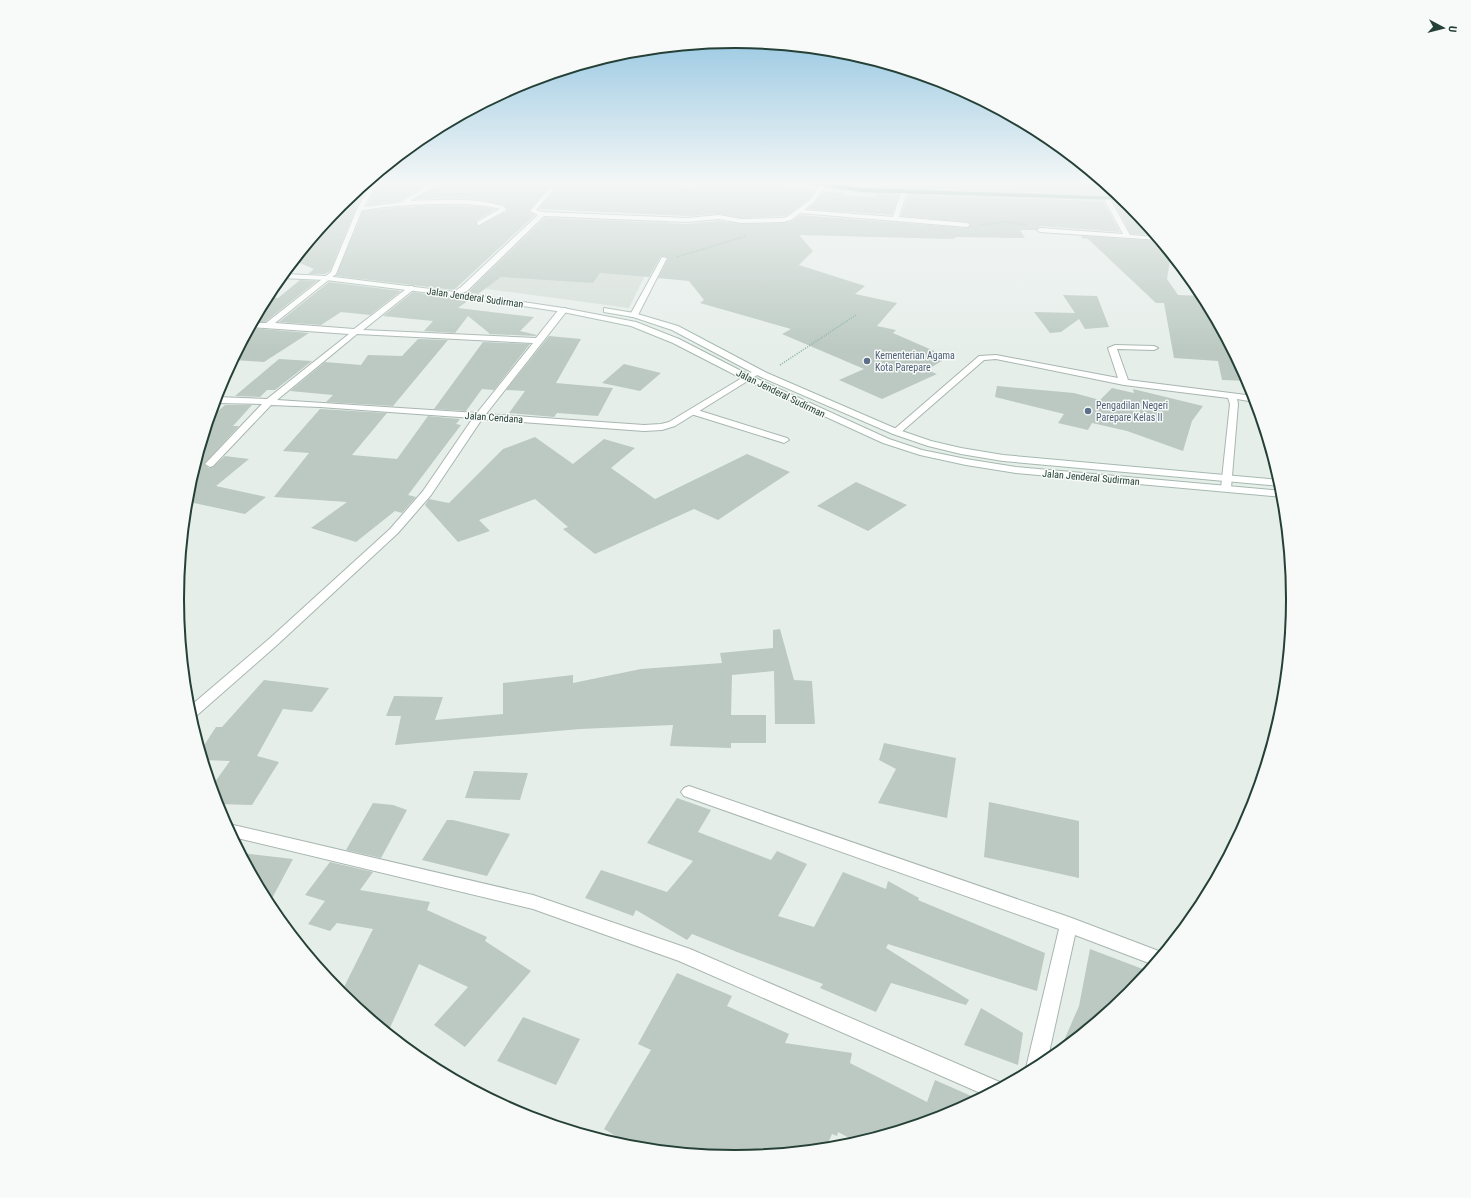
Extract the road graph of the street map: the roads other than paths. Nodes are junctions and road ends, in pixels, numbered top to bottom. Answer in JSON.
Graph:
{"nodes":[{"id":1,"x":346,"y":239,"type":"edge"},
{"id":2,"x":516,"y":239,"type":"edge"},
{"id":3,"x":664,"y":258,"type":"road end"},
{"id":4,"x":293,"y":272,"type":"edge"},
{"id":5,"x":330,"y":275,"type":"junction"},
{"id":6,"x":289,"y":276,"type":"edge"},
{"id":7,"x":410,"y":288,"type":"junction"},
{"id":8,"x":464,"y":289,"type":"junction"},
{"id":9,"x":455,"y":294,"type":"junction"},
{"id":10,"x":563,"y":310,"type":"junction"},
{"id":11,"x":634,"y":315,"type":"junction"},
{"id":12,"x":257,"y":325,"type":"edge"},
{"id":13,"x":268,"y":325,"type":"junction"},
{"id":14,"x":357,"y":332,"type":"junction"},
{"id":15,"x":539,"y":341,"type":"junction"},
{"id":16,"x":1154,"y":348,"type":"dead end"},
{"id":17,"x":761,"y":374,"type":"junction"},
{"id":18,"x":748,"y":378,"type":"junction"},
{"id":19,"x":1124,"y":382,"type":"junction"},
{"id":20,"x":1232,"y":396,"type":"junction"},
{"id":21,"x":1249,"y":398,"type":"edge"},
{"id":22,"x":222,"y":400,"type":"edge"},
{"id":23,"x":270,"y":401,"type":"junction"},
{"id":24,"x":694,"y":412,"type":"junction"},
{"id":25,"x":479,"y":416,"type":"junction"},
{"id":26,"x":896,"y":432,"type":"junction"},
{"id":27,"x":784,"y":440,"type":"dead end"},
{"id":28,"x":928,"y":443,"type":"junction"},
{"id":29,"x":920,"y":452,"type":"junction"},
{"id":30,"x":210,"y":464,"type":"dead end"},
{"id":31,"x":1226,"y":477,"type":"junction"},
{"id":32,"x":1274,"y":482,"type":"edge"},
{"id":33,"x":1226,"y":488,"type":"junction"},
{"id":34,"x":1276,"y":493,"type":"edge"},
{"id":35,"x":196,"y":709,"type":"edge"},
{"id":36,"x":689,"y":792,"type":"dead end"},
{"id":37,"x":236,"y":832,"type":"edge"},
{"id":38,"x":1069,"y":925,"type":"junction"},
{"id":39,"x":1154,"y":957,"type":"edge"},
{"id":40,"x":1038,"y":1059,"type":"edge"},
{"id":41,"x":989,"y":1088,"type":"edge"}],
"edges":[{"from":1,"to":5,"type":"street"},
{"from":2,"to":8,"type":"street"},
{"from":3,"to":11,"type":"street"},
{"from":4,"to":5,"type":"street","name":"Jalan Jenderal Sudirman"},
{"from":5,"to":6,"type":"street","name":"Jalan Jenderal Sudirman"},
{"from":5,"to":7,"type":"street","name":"Jalan Jenderal Sudirman"},
{"from":5,"to":8,"type":"street","name":"Jalan Jenderal Sudirman"},
{"from":5,"to":13,"type":"street"},
{"from":7,"to":9,"type":"street","name":"Jalan Jenderal Sudirman"},
{"from":7,"to":14,"type":"street"},
{"from":8,"to":9,"type":"street"},
{"from":8,"to":11,"type":"street","name":"Jalan Jenderal Sudirman"},
{"from":9,"to":10,"type":"street","name":"Jalan Jenderal Sudirman"},
{"from":10,"to":15,"type":"street"},
{"from":10,"to":18,"type":"street","name":"Jalan Jenderal Sudirman"},
{"from":11,"to":17,"type":"street","name":"Jalan Jenderal Sudirman"},
{"from":12,"to":13,"type":"street"},
{"from":13,"to":14,"type":"street"},
{"from":14,"to":15,"type":"street"},
{"from":14,"to":23,"type":"street"},
{"from":15,"to":25,"type":"street"},
{"from":16,"to":19,"type":"street"},
{"from":17,"to":18,"type":"street","name":"Jalan Cendana"},
{"from":17,"to":26,"type":"street","name":"Jalan Jenderal Sudirman"},
{"from":18,"to":24,"type":"street","name":"Jalan Cendana"},
{"from":18,"to":29,"type":"street","name":"Jalan Jenderal Sudirman"},
{"from":19,"to":20,"type":"street"},
{"from":19,"to":26,"type":"street"},
{"from":20,"to":21,"type":"street"},
{"from":20,"to":31,"type":"street"},
{"from":22,"to":23,"type":"street","name":"Jalan Cendana"},
{"from":23,"to":25,"type":"street","name":"Jalan Cendana"},
{"from":23,"to":30,"type":"street"},
{"from":24,"to":25,"type":"street","name":"Jalan Cendana"},
{"from":24,"to":27,"type":"street"},
{"from":25,"to":35,"type":"street"},
{"from":26,"to":28,"type":"street","name":"Jalan Jenderal Sudirman"},
{"from":28,"to":29,"type":"street"},
{"from":28,"to":31,"type":"street","name":"Jalan Jenderal Sudirman"},
{"from":29,"to":33,"type":"street","name":"Jalan Jenderal Sudirman"},
{"from":31,"to":32,"type":"street","name":"Jalan Jenderal Sudirman"},
{"from":31,"to":33,"type":"street"},
{"from":33,"to":34,"type":"street","name":"Jalan Jenderal Sudirman"},
{"from":36,"to":38,"type":"street"},
{"from":37,"to":41,"type":"street"},
{"from":38,"to":39,"type":"street"},
{"from":38,"to":40,"type":"street"}]}
